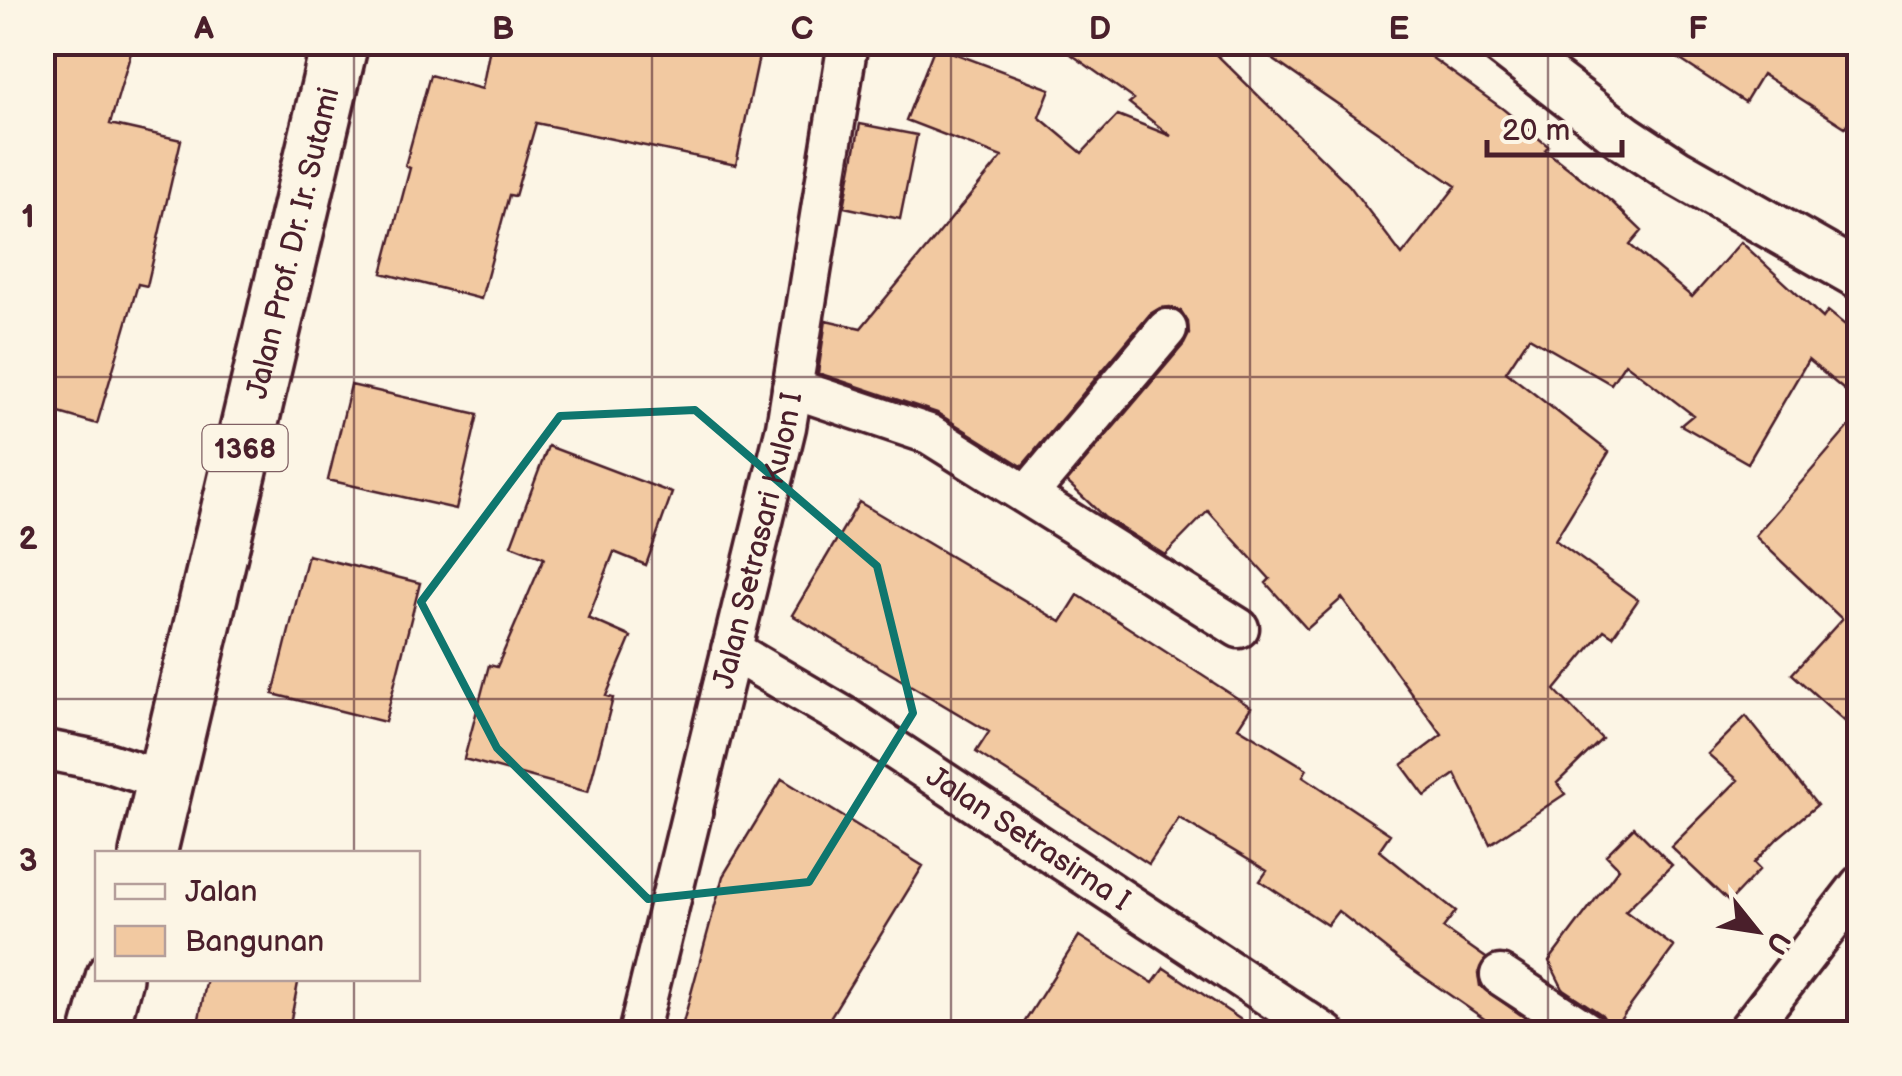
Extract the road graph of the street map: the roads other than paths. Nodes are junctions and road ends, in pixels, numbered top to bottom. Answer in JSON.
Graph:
{"nodes":[{"id":1,"x":340,"y":42,"type":"edge"},
{"id":2,"x":848,"y":42,"type":"edge"},
{"id":3,"x":1501,"y":42,"type":"edge"},
{"id":4,"x":1860,"y":276,"type":"edge"},
{"id":5,"x":1168,"y":329,"type":"dead end"},
{"id":6,"x":792,"y":388,"type":"junction"},
{"id":7,"x":1028,"y":494,"type":"junction"},
{"id":8,"x":1239,"y":628,"type":"dead end"},
{"id":9,"x":730,"y":650,"type":"junction"},
{"id":10,"x":42,"y":748,"type":"edge"},
{"id":11,"x":167,"y":782,"type":"junction"},
{"id":12,"x":149,"y":851,"type":"edge"},
{"id":13,"x":1854,"y":903,"type":"edge"},
{"id":14,"x":1500,"y":974,"type":"dead end"},
{"id":15,"x":113,"y":981,"type":"edge"},
{"id":16,"x":99,"y":1034,"type":"edge"},
{"id":17,"x":638,"y":1034,"type":"edge"},
{"id":18,"x":1326,"y":1034,"type":"edge"},
{"id":19,"x":1590,"y":1034,"type":"edge"},
{"id":20,"x":1745,"y":1034,"type":"edge"}],
"edges":[{"from":1,"to":11,"type":"main road","name":"Jalan Prof. Dr. Ir. Sutami","number":"1368"},
{"from":2,"to":6,"type":"street","name":"Jalan Setrasari Kulon I"},
{"from":3,"to":4,"type":"street"},
{"from":5,"to":7,"type":"street"},
{"from":6,"to":7,"type":"street"},
{"from":6,"to":9,"type":"street","name":"Jalan Setrasari Kulon I"},
{"from":7,"to":8,"type":"street"},
{"from":9,"to":17,"type":"street","name":"Jalan Setrasari Kulon I"},
{"from":9,"to":18,"type":"street","name":"Jalan Setrasirna I"},
{"from":10,"to":11,"type":"street"},
{"from":11,"to":12,"type":"main road","name":"Jalan Prof. Dr. Ir. Sutami","number":"1368"},
{"from":13,"to":20,"type":"street"},
{"from":14,"to":19,"type":"street"},
{"from":15,"to":16,"type":"main road"}]}
